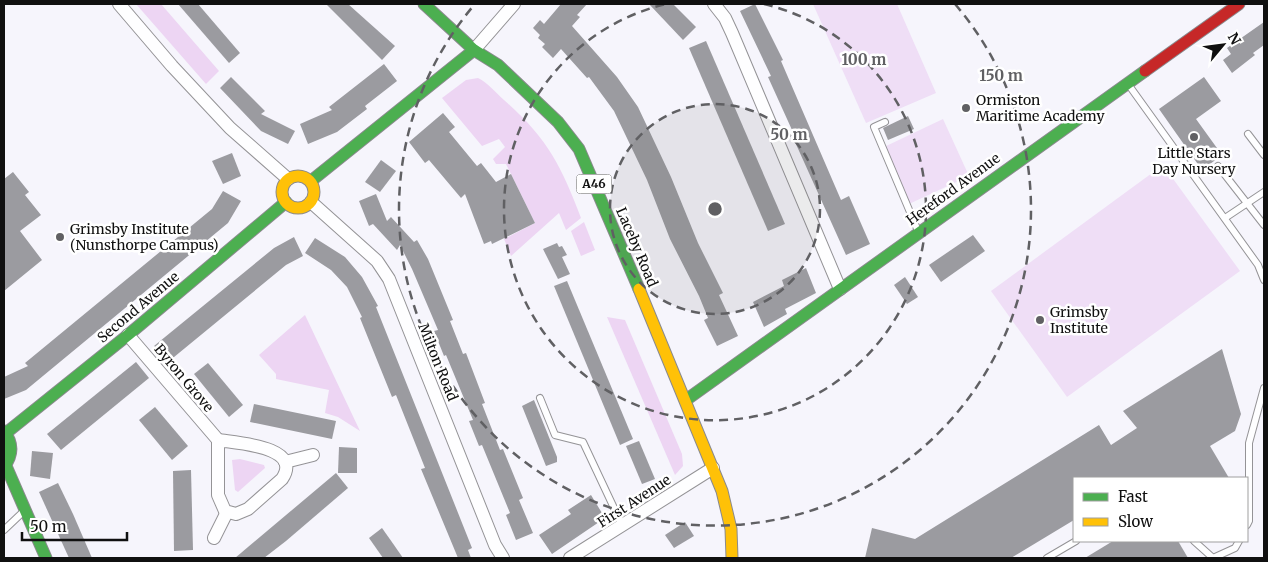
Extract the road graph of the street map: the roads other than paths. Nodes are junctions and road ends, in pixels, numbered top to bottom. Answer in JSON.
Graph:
{"nodes":[{"id":1,"x":119,"y":4,"type":"edge"},
{"id":2,"x":424,"y":4,"type":"edge"},
{"id":3,"x":514,"y":4,"type":"edge"},
{"id":4,"x":714,"y":4,"type":"edge"},
{"id":5,"x":1234,"y":5,"type":"edge"},
{"id":6,"x":474,"y":50,"type":"junction"},
{"id":7,"x":1127,"y":83,"type":"junction"},
{"id":8,"x":885,"y":122,"type":"dead end"},
{"id":9,"x":1248,"y":134,"type":"dead end"},
{"id":10,"x":1264,"y":155,"type":"edge"},
{"id":11,"x":1218,"y":166,"type":"dead end"},
{"id":12,"x":288,"y":179,"type":"junction"},
{"id":13,"x":311,"y":181,"type":"junction"},
{"id":14,"x":1264,"y":192,"type":"edge"},
{"id":15,"x":286,"y":202,"type":"junction"},
{"id":16,"x":311,"y":202,"type":"junction"},
{"id":17,"x":1248,"y":204,"type":"junction"},
{"id":18,"x":1225,"y":218,"type":"junction"},
{"id":19,"x":1264,"y":225,"type":"edge"},
{"id":20,"x":919,"y":232,"type":"junction"},
{"id":21,"x":1264,"y":280,"type":"edge"},
{"id":22,"x":840,"y":289,"type":"junction"},
{"id":23,"x":128,"y":335,"type":"junction"},
{"id":24,"x":1264,"y":388,"type":"edge"},
{"id":25,"x":540,"y":398,"type":"dead end"},
{"id":26,"x":686,"y":400,"type":"junction"},
{"id":27,"x":5,"y":432,"type":"edge"},
{"id":28,"x":218,"y":440,"type":"junction"},
{"id":29,"x":312,"y":456,"type":"dead end"},
{"id":30,"x":285,"y":462,"type":"junction"},
{"id":31,"x":5,"y":467,"type":"edge"},
{"id":32,"x":713,"y":468,"type":"junction"},
{"id":33,"x":25,"y":511,"type":"junction"},
{"id":34,"x":227,"y":512,"type":"junction"},
{"id":35,"x":1248,"y":523,"type":"edge"},
{"id":36,"x":623,"y":526,"type":"junction"},
{"id":37,"x":4,"y":530,"type":"edge"},
{"id":38,"x":214,"y":538,"type":"dead end"},
{"id":39,"x":1074,"y":542,"type":"edge"},
{"id":40,"x":1195,"y":542,"type":"edge"},
{"id":41,"x":1238,"y":542,"type":"edge"},
{"id":42,"x":46,"y":558,"type":"edge"},
{"id":43,"x":503,"y":558,"type":"edge"},
{"id":44,"x":570,"y":558,"type":"edge"},
{"id":45,"x":732,"y":558,"type":"edge"},
{"id":46,"x":1047,"y":558,"type":"edge"},
{"id":47,"x":1213,"y":558,"type":"edge"}],
"edges":[{"from":1,"to":12,"type":"street"},
{"from":2,"to":6,"type":"main road","name":"Laceby Road","number":"A46"},
{"from":3,"to":6,"type":"street"},
{"from":4,"to":22,"type":"street"},
{"from":5,"to":7,"type":"main road","name":"Hereford Avenue"},
{"from":6,"to":13,"type":"main road"},
{"from":6,"to":26,"type":"main road","name":"Laceby Road","number":"A46"},
{"from":7,"to":18,"type":"lane"},
{"from":7,"to":20,"type":"main road","name":"Hereford Avenue"},
{"from":8,"to":20,"type":"lane"},
{"from":9,"to":10,"type":"lane"},
{"from":11,"to":17,"type":"lane"},
{"from":12,"to":13,"type":"main road"},
{"from":12,"to":15,"type":"main road"},
{"from":13,"to":16,"type":"main road"},
{"from":14,"to":17,"type":"lane"},
{"from":15,"to":16,"type":"main road"},
{"from":15,"to":23,"type":"main road","name":"Second Avenue"},
{"from":16,"to":43,"type":"street","name":"Milton Road"},
{"from":17,"to":18,"type":"lane"},
{"from":17,"to":19,"type":"lane"},
{"from":18,"to":21,"type":"lane"},
{"from":20,"to":22,"type":"main road","name":"Hereford Avenue"},
{"from":22,"to":26,"type":"main road","name":"Hereford Avenue"},
{"from":23,"to":27,"type":"main road","name":"Second Avenue"},
{"from":23,"to":28,"type":"street","name":"Byron Grove"},
{"from":24,"to":35,"type":"lane"},
{"from":25,"to":36,"type":"lane"},
{"from":26,"to":32,"type":"main road","name":"Laceby Road","number":"A46"},
{"from":27,"to":31,"type":"main road","name":"Second Avenue"},
{"from":28,"to":30,"type":"street"},
{"from":28,"to":34,"type":"street"},
{"from":29,"to":30,"type":"street"},
{"from":30,"to":34,"type":"street"},
{"from":31,"to":33,"type":"main road"},
{"from":32,"to":36,"type":"street","name":"First Avenue"},
{"from":32,"to":45,"type":"main road","name":"Laceby Road","number":"A46"},
{"from":33,"to":37,"type":"lane"},
{"from":33,"to":42,"type":"main road"},
{"from":34,"to":38,"type":"street"},
{"from":36,"to":44,"type":"street","name":"First Avenue"},
{"from":39,"to":46,"type":"lane"},
{"from":40,"to":47,"type":"lane"},
{"from":41,"to":47,"type":"lane"}]}
